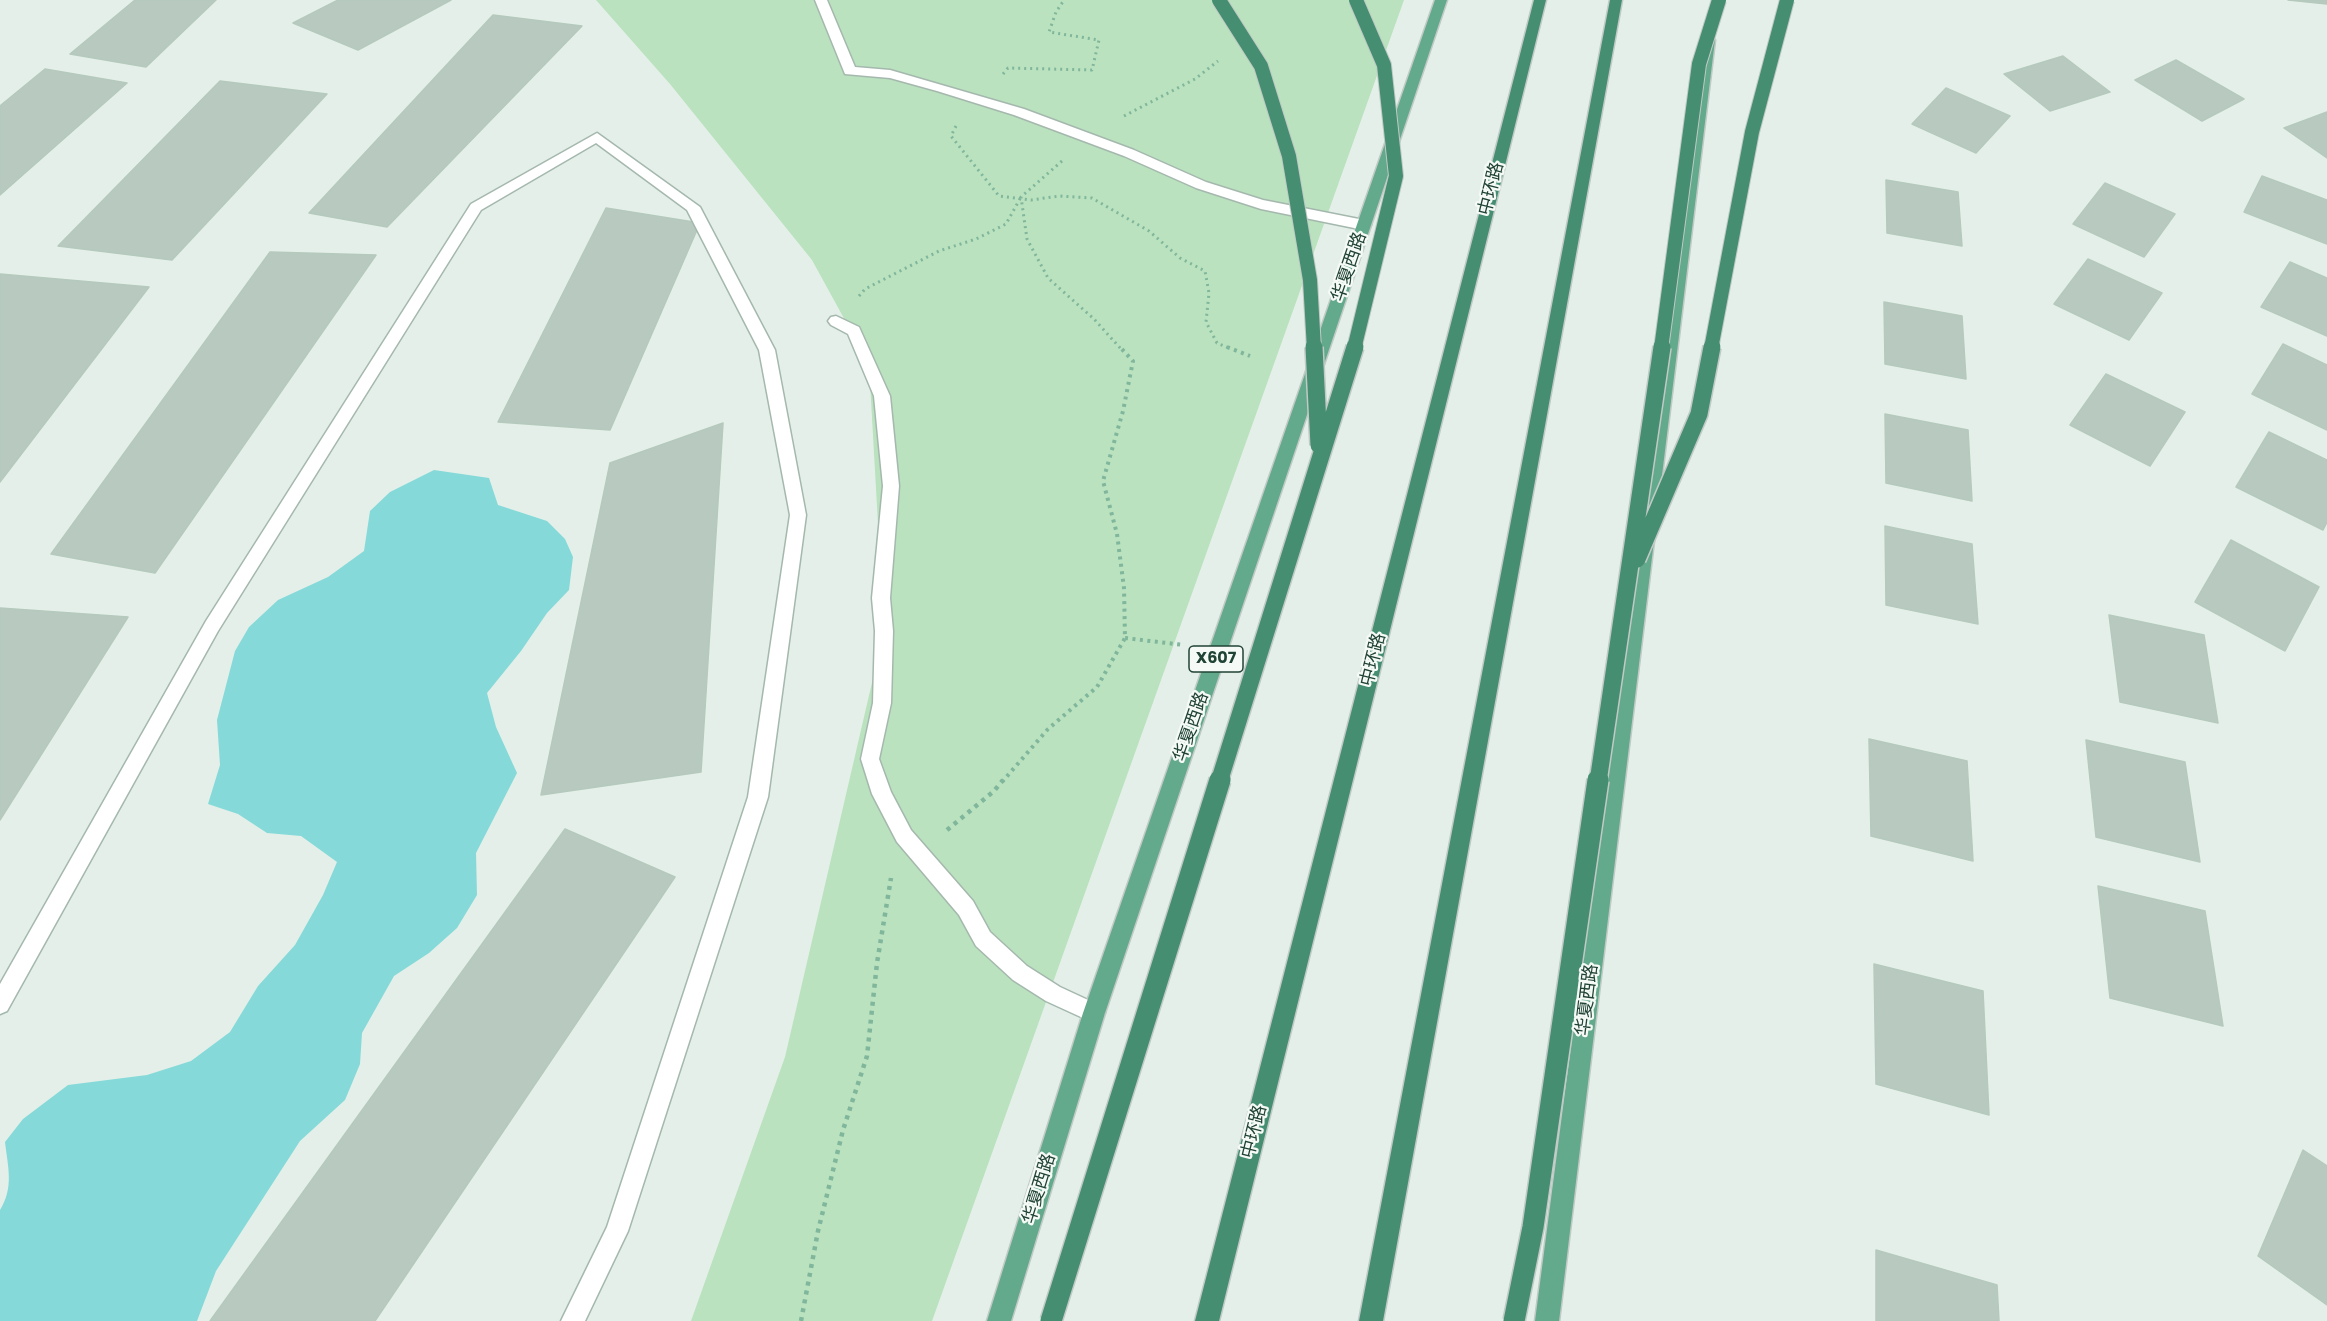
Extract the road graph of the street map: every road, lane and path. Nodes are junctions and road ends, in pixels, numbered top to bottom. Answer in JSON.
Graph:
{"nodes":[{"id":1,"x":820,"y":0,"type":"edge"},
{"id":2,"x":1220,"y":0,"type":"edge"},
{"id":3,"x":1356,"y":0,"type":"edge"},
{"id":4,"x":1442,"y":0,"type":"edge"},
{"id":5,"x":1540,"y":0,"type":"edge"},
{"id":6,"x":1616,"y":0,"type":"edge"},
{"id":7,"x":1716,"y":0,"type":"edge"},
{"id":8,"x":1787,"y":0,"type":"edge"},
{"id":9,"x":1223,"y":57,"type":"dead end"},
{"id":10,"x":1088,"y":138,"type":"junction"},
{"id":11,"x":1021,"y":197,"type":"junction"},
{"id":12,"x":1364,"y":225,"type":"junction"},
{"id":13,"x":836,"y":321,"type":"joint"},
{"id":14,"x":1319,"y":459,"type":"junction"},
{"id":15,"x":1627,"y":583,"type":"junction"},
{"id":16,"x":1125,"y":638,"type":"junction"},
{"id":17,"x":1219,"y":650,"type":"junction"},
{"id":18,"x":920,"y":854,"type":"junction"},
{"id":19,"x":0,"y":1004,"type":"edge"},
{"id":20,"x":1094,"y":1013,"type":"junction"},
{"id":21,"x":573,"y":1321,"type":"edge"},
{"id":22,"x":801,"y":1321,"type":"edge"},
{"id":23,"x":999,"y":1321,"type":"edge"},
{"id":24,"x":1051,"y":1321,"type":"edge"},
{"id":25,"x":1207,"y":1321,"type":"edge"},
{"id":26,"x":1371,"y":1321,"type":"edge"},
{"id":27,"x":1514,"y":1321,"type":"edge"},
{"id":28,"x":1547,"y":1321,"type":"edge"}],
"edges":[{"from":1,"to":10,"type":"street"},
{"from":2,"to":14,"type":"highway","bridge":true},
{"from":3,"to":14,"type":"highway","bridge":true},
{"from":4,"to":12,"type":"main road","name":"华夏西路","number":"X607"},
{"from":5,"to":25,"type":"highway","name":"中环路"},
{"from":6,"to":26,"type":"highway"},
{"from":7,"to":15,"type":"highway","bridge":true},
{"from":7,"to":28,"type":"main road","name":"华夏西路"},
{"from":8,"to":15,"type":"highway","bridge":true},
{"from":9,"to":10,"type":"path"},
{"from":10,"to":11,"type":"path"},
{"from":10,"to":12,"type":"street"},
{"from":11,"to":13,"type":"path"},
{"from":11,"to":16,"type":"path"},
{"from":12,"to":17,"type":"main road","name":"华夏西路","number":"X607"},
{"from":13,"to":18,"type":"street"},
{"from":14,"to":24,"type":"highway","bridge":true},
{"from":15,"to":27,"type":"highway","bridge":true},
{"from":16,"to":17,"type":"path"},
{"from":16,"to":18,"type":"path"},
{"from":17,"to":20,"type":"main road","name":"华夏西路","number":"X607"},
{"from":18,"to":20,"type":"street"},
{"from":18,"to":22,"type":"path"},
{"from":19,"to":21,"type":"street"},
{"from":20,"to":23,"type":"main road","name":"华夏西路","number":"X607"}]}
